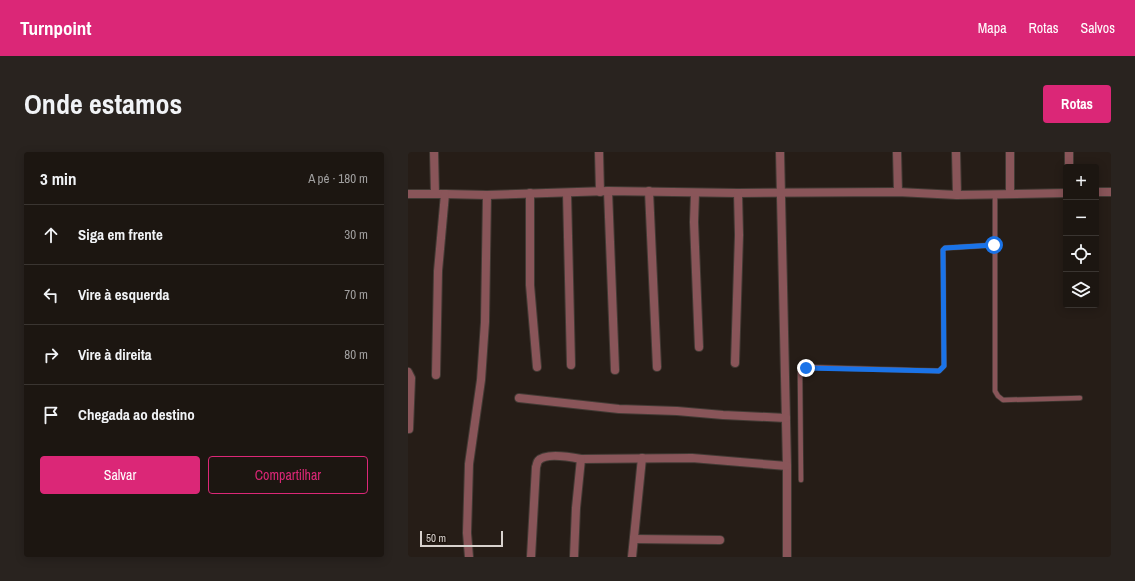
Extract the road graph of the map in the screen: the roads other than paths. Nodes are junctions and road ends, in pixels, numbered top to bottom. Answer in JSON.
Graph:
{"nodes":[{"id":1,"x":434,"y":152,"type":"edge"},
{"id":2,"x":599,"y":152,"type":"edge"},
{"id":3,"x":780,"y":152,"type":"edge"},
{"id":4,"x":897,"y":152,"type":"edge"},
{"id":5,"x":956,"y":152,"type":"edge"},
{"id":6,"x":1010,"y":152,"type":"edge"},
{"id":7,"x":1069,"y":152,"type":"edge"},
{"id":8,"x":1070,"y":164,"type":"edge"},
{"id":9,"x":608,"y":191,"type":"junction"},
{"id":10,"x":600,"y":192,"type":"junction"},
{"id":11,"x":649,"y":192,"type":"junction"},
{"id":12,"x":898,"y":192,"type":"junction"},
{"id":13,"x":1099,"y":192,"type":"edge"},
{"id":14,"x":1111,"y":192,"type":"edge"},
{"id":15,"x":530,"y":193,"type":"junction"},
{"id":16,"x":567,"y":193,"type":"junction"},
{"id":17,"x":695,"y":193,"type":"junction"},
{"id":18,"x":738,"y":193,"type":"junction"},
{"id":19,"x":781,"y":193,"type":"junction"},
{"id":20,"x":1063,"y":193,"type":"edge"},
{"id":21,"x":408,"y":194,"type":"edge"},
{"id":22,"x":435,"y":194,"type":"junction"},
{"id":23,"x":445,"y":194,"type":"junction"},
{"id":24,"x":995,"y":194,"type":"junction"},
{"id":25,"x":1010,"y":194,"type":"junction"},
{"id":26,"x":487,"y":195,"type":"junction"},
{"id":27,"x":957,"y":195,"type":"junction"},
{"id":28,"x":994,"y":245,"type":"junction"},
{"id":29,"x":699,"y":348,"type":"dead end"},
{"id":30,"x":735,"y":363,"type":"dead end"},
{"id":31,"x":571,"y":365,"type":"dead end"},
{"id":32,"x":537,"y":367,"type":"dead end"},
{"id":33,"x":657,"y":367,"type":"dead end"},
{"id":34,"x":615,"y":370,"type":"dead end"},
{"id":35,"x":408,"y":372,"type":"edge"},
{"id":36,"x":436,"y":375,"type":"dead end"},
{"id":37,"x":519,"y":398,"type":"dead end"},
{"id":38,"x":1080,"y":398,"type":"dead end"},
{"id":39,"x":786,"y":418,"type":"junction"},
{"id":40,"x":409,"y":429,"type":"edge"},
{"id":41,"x":642,"y":458,"type":"junction"},
{"id":42,"x":581,"y":459,"type":"junction"},
{"id":43,"x":787,"y":466,"type":"junction"},
{"id":44,"x":801,"y":480,"type":"dead end"},
{"id":45,"x":634,"y":539,"type":"junction"},
{"id":46,"x":720,"y":540,"type":"dead end"},
{"id":47,"x":469,"y":557,"type":"edge"},
{"id":48,"x":531,"y":557,"type":"edge"},
{"id":49,"x":574,"y":557,"type":"edge"},
{"id":50,"x":632,"y":557,"type":"edge"},
{"id":51,"x":787,"y":557,"type":"edge"}],
"edges":[{"from":1,"to":22,"type":"street"},
{"from":2,"to":10,"type":"street"},
{"from":3,"to":19,"type":"street"},
{"from":4,"to":12,"type":"street"},
{"from":5,"to":27,"type":"street"},
{"from":6,"to":25,"type":"street"},
{"from":7,"to":8,"type":"street"},
{"from":9,"to":10,"type":"street"},
{"from":9,"to":11,"type":"street"},
{"from":9,"to":34,"type":"street"},
{"from":10,"to":16,"type":"street"},
{"from":11,"to":17,"type":"street"},
{"from":11,"to":33,"type":"street"},
{"from":12,"to":19,"type":"street"},
{"from":12,"to":27,"type":"street"},
{"from":13,"to":14,"type":"street"},
{"from":15,"to":16,"type":"street"},
{"from":15,"to":26,"type":"street"},
{"from":15,"to":32,"type":"street"},
{"from":16,"to":31,"type":"street"},
{"from":17,"to":18,"type":"street"},
{"from":17,"to":29,"type":"street"},
{"from":18,"to":19,"type":"street"},
{"from":18,"to":30,"type":"street"},
{"from":19,"to":39,"type":"street"},
{"from":20,"to":25,"type":"street"},
{"from":21,"to":22,"type":"street"},
{"from":22,"to":23,"type":"street"},
{"from":23,"to":26,"type":"street"},
{"from":23,"to":36,"type":"street"},
{"from":24,"to":25,"type":"street"},
{"from":24,"to":27,"type":"street"},
{"from":24,"to":28,"type":"lane"},
{"from":26,"to":47,"type":"street"},
{"from":28,"to":38,"type":"lane"},
{"from":28,"to":44,"type":"lane"},
{"from":35,"to":40,"type":"street"},
{"from":37,"to":39,"type":"street"},
{"from":39,"to":43,"type":"street"},
{"from":41,"to":42,"type":"street"},
{"from":41,"to":43,"type":"street"},
{"from":41,"to":45,"type":"street"},
{"from":42,"to":48,"type":"street"},
{"from":42,"to":49,"type":"street"},
{"from":43,"to":51,"type":"street"},
{"from":45,"to":46,"type":"street"},
{"from":45,"to":50,"type":"street"}]}
